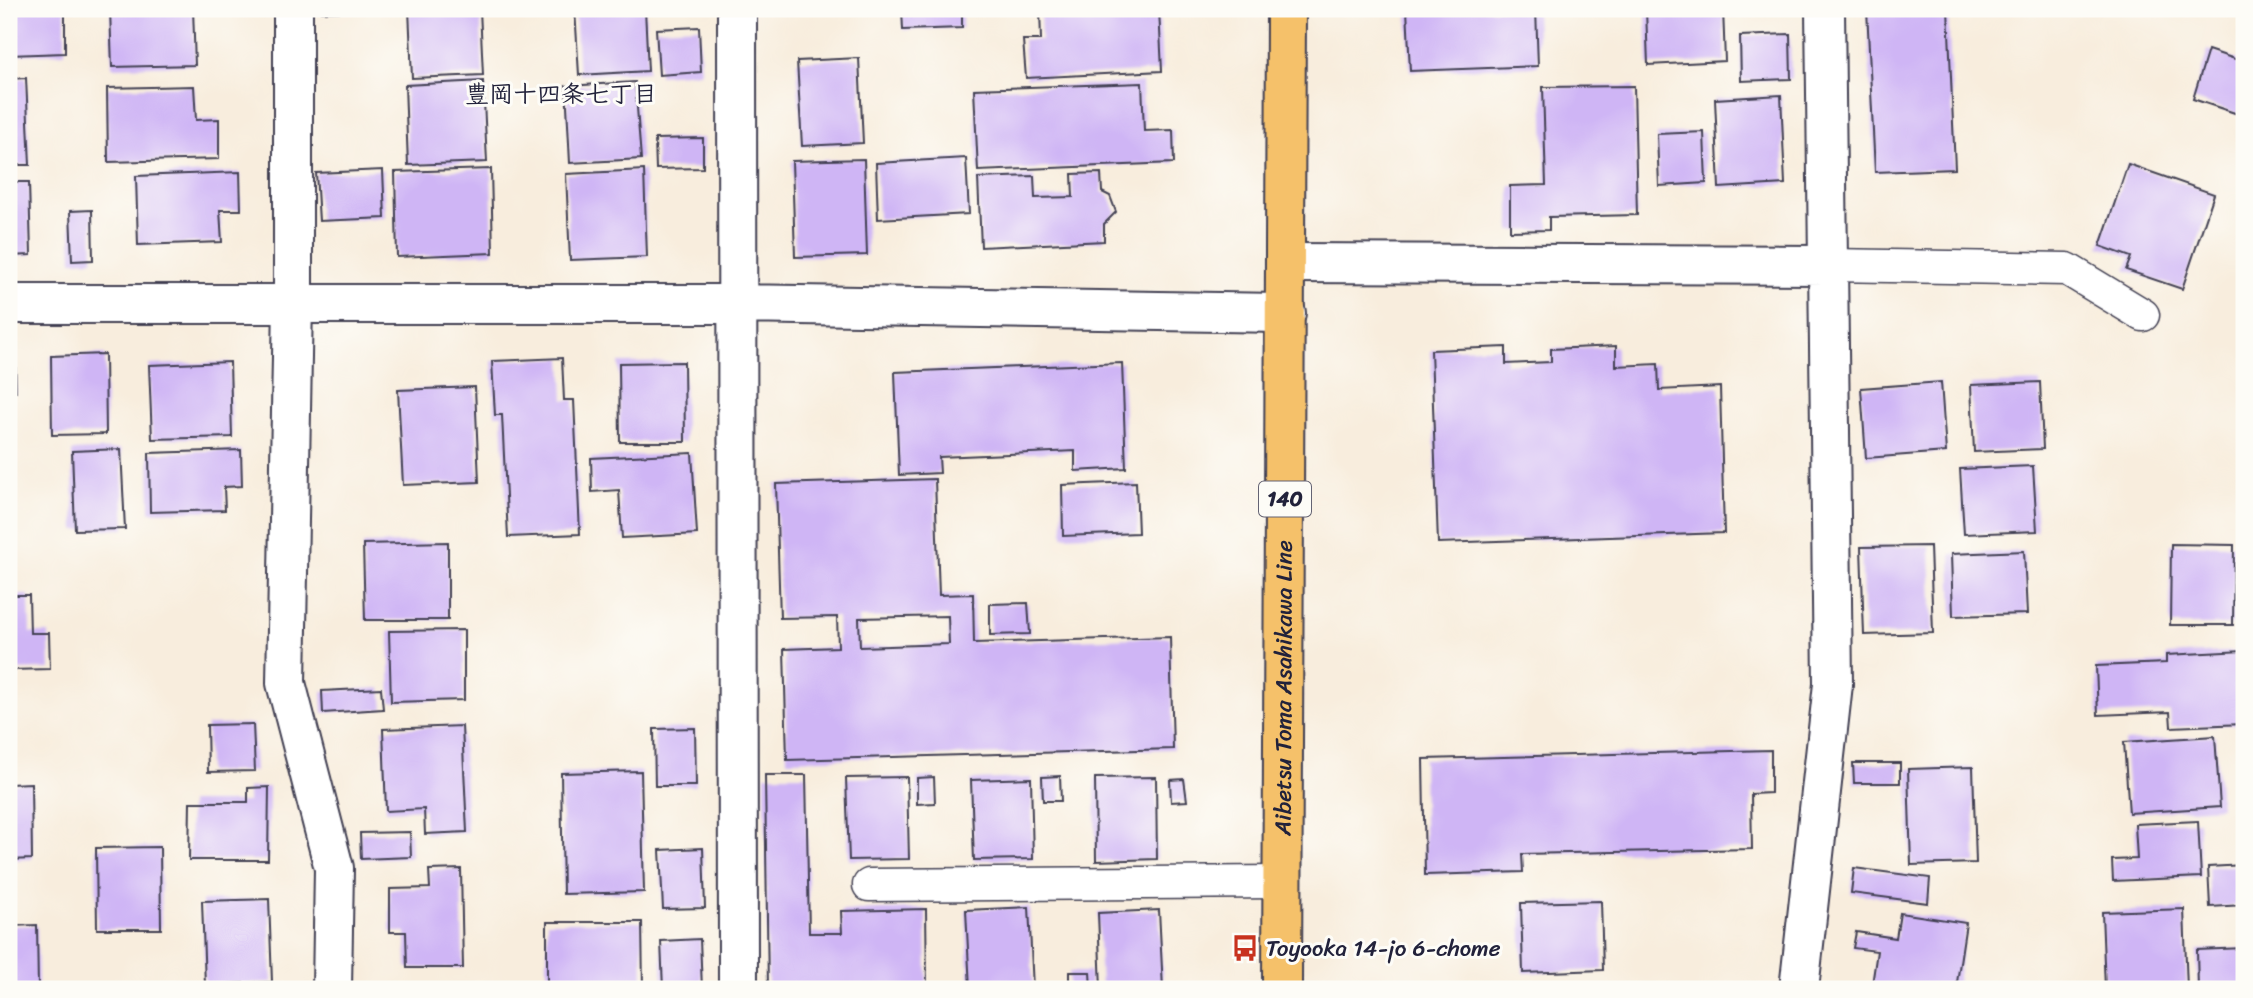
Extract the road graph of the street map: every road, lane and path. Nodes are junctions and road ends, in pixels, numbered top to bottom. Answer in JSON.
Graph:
{"nodes":[{"id":1,"x":293,"y":9,"type":"edge"},
{"id":2,"x":737,"y":9,"type":"edge"},
{"id":3,"x":1286,"y":9,"type":"edge"},
{"id":4,"x":1825,"y":9,"type":"edge"},
{"id":5,"x":1286,"y":262,"type":"junction"},
{"id":6,"x":1828,"y":265,"type":"junction"},
{"id":7,"x":293,"y":302,"type":"junction"},
{"id":8,"x":9,"y":304,"type":"edge"},
{"id":9,"x":735,"y":304,"type":"junction"},
{"id":10,"x":1286,"y":313,"type":"junction"},
{"id":11,"x":2143,"y":315,"type":"dead end"},
{"id":12,"x":1282,"y":882,"type":"junction"},
{"id":13,"x":869,"y":885,"type":"dead end"},
{"id":14,"x":332,"y":989,"type":"edge"},
{"id":15,"x":738,"y":989,"type":"edge"},
{"id":16,"x":1282,"y":989,"type":"edge"},
{"id":17,"x":1799,"y":989,"type":"edge"}],
"edges":[{"from":1,"to":7,"type":"street"},
{"from":2,"to":9,"type":"street"},
{"from":3,"to":5,"type":"main road","name":"Aibetsu Toma Asahikawa Line","number":"140"},
{"from":4,"to":6,"type":"street"},
{"from":5,"to":6,"type":"street"},
{"from":5,"to":10,"type":"main road","name":"Aibetsu Toma Asahikawa Line","number":"140"},
{"from":6,"to":11,"type":"lane"},
{"from":6,"to":17,"type":"street"},
{"from":7,"to":8,"type":"street"},
{"from":7,"to":9,"type":"street"},
{"from":7,"to":14,"type":"street"},
{"from":9,"to":10,"type":"street"},
{"from":9,"to":15,"type":"street"},
{"from":10,"to":12,"type":"main road","name":"Aibetsu Toma Asahikawa Line","number":"140"},
{"from":12,"to":13,"type":"lane"},
{"from":12,"to":16,"type":"main road","name":"Aibetsu Toma Asahikawa Line","number":"140"}]}
